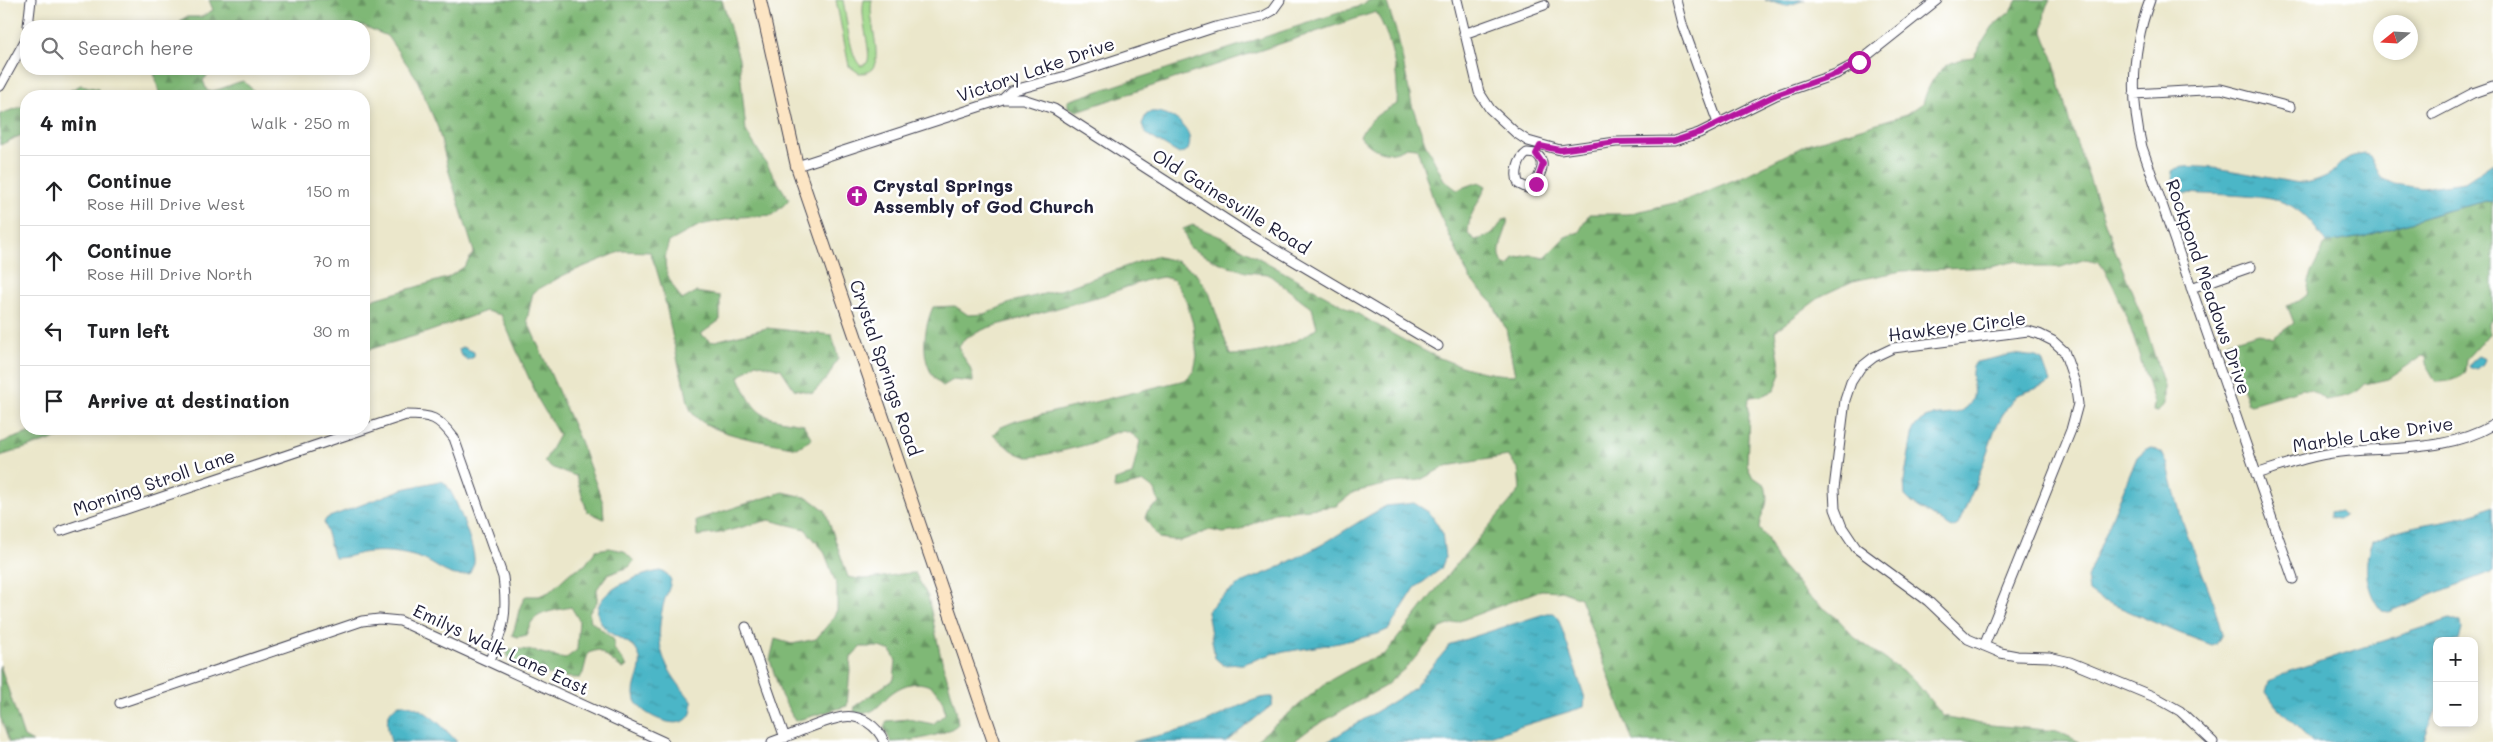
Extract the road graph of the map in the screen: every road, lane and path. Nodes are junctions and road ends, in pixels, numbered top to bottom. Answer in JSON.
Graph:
{"nodes":[{"id":1,"x":31,"y":0,"type":"edge"},
{"id":2,"x":760,"y":0,"type":"edge"},
{"id":3,"x":1280,"y":0,"type":"edge"},
{"id":4,"x":1457,"y":0,"type":"edge"},
{"id":5,"x":1676,"y":0,"type":"edge"},
{"id":6,"x":1937,"y":0,"type":"edge"},
{"id":7,"x":2150,"y":0,"type":"edge"},
{"id":8,"x":1544,"y":5,"type":"dead end"},
{"id":9,"x":29,"y":20,"type":"edge"},
{"id":10,"x":1464,"y":34,"type":"junction"},
{"id":11,"x":20,"y":50,"type":"edge"},
{"id":12,"x":0,"y":86,"type":"edge"},
{"id":13,"x":2493,"y":86,"type":"edge"},
{"id":14,"x":2134,"y":94,"type":"junction"},
{"id":15,"x":1003,"y":99,"type":"junction"},
{"id":16,"x":2290,"y":107,"type":"dead end"},
{"id":17,"x":2433,"y":114,"type":"dead end"},
{"id":18,"x":1718,"y":123,"type":"junction"},
{"id":19,"x":797,"y":166,"type":"junction"},
{"id":20,"x":2252,"y":268,"type":"dead end"},
{"id":21,"x":2191,"y":288,"type":"junction"},
{"id":22,"x":1438,"y":346,"type":"dead end"},
{"id":23,"x":2493,"y":425,"type":"edge"},
{"id":24,"x":370,"y":427,"type":"edge"},
{"id":25,"x":347,"y":435,"type":"edge"},
{"id":26,"x":2256,"y":474,"type":"junction"},
{"id":27,"x":61,"y":531,"type":"dead end"},
{"id":28,"x":2293,"y":579,"type":"dead end"},
{"id":29,"x":746,"y":627,"type":"dead end"},
{"id":30,"x":1984,"y":646,"type":"junction"},
{"id":31,"x":489,"y":662,"type":"junction"},
{"id":32,"x":120,"y":703,"type":"dead end"},
{"id":33,"x":785,"y":738,"type":"junction"},
{"id":34,"x":664,"y":742,"type":"edge"},
{"id":35,"x":772,"y":742,"type":"edge"},
{"id":36,"x":884,"y":742,"type":"edge"},
{"id":37,"x":994,"y":742,"type":"edge"},
{"id":38,"x":2213,"y":742,"type":"edge"}],
"edges":[{"from":1,"to":9,"type":"street"},
{"from":2,"to":19,"type":"street","name":"Crystal Springs Road"},
{"from":3,"to":15,"type":"street","name":"Victory Lake Drive"},
{"from":4,"to":10,"type":"street"},
{"from":5,"to":18,"type":"street"},
{"from":6,"to":18,"type":"street"},
{"from":7,"to":14,"type":"street","name":"Rockpond Meadows Drive"},
{"from":8,"to":10,"type":"street"},
{"from":10,"to":18,"type":"street"},
{"from":11,"to":12,"type":"street"},
{"from":13,"to":17,"type":"street"},
{"from":14,"to":16,"type":"street"},
{"from":14,"to":21,"type":"street","name":"Rockpond Meadows Drive"},
{"from":15,"to":19,"type":"street","name":"Victory Lake Drive"},
{"from":15,"to":22,"type":"street","name":"Old Gainesville Road"},
{"from":19,"to":37,"type":"street","name":"Crystal Springs Road"},
{"from":20,"to":21,"type":"street"},
{"from":21,"to":26,"type":"street","name":"Rockpond Meadows Drive"},
{"from":23,"to":26,"type":"street","name":"Marble Lake Drive"},
{"from":24,"to":31,"type":"street","name":"Morning Stroll Lane"},
{"from":25,"to":27,"type":"street","name":"Morning Stroll Lane"},
{"from":26,"to":28,"type":"street","name":"Rockpond Meadows Drive"},
{"from":29,"to":33,"type":"street"},
{"from":30,"to":30,"type":"street","name":"Hawkeye Circle"},
{"from":30,"to":38,"type":"street","name":"Hawkeye Circle"},
{"from":31,"to":32,"type":"street","name":"Emilys Walk Lane East"},
{"from":31,"to":34,"type":"street","name":"Emilys Walk Lane East"},
{"from":33,"to":35,"type":"street"},
{"from":33,"to":36,"type":"street"}]}
